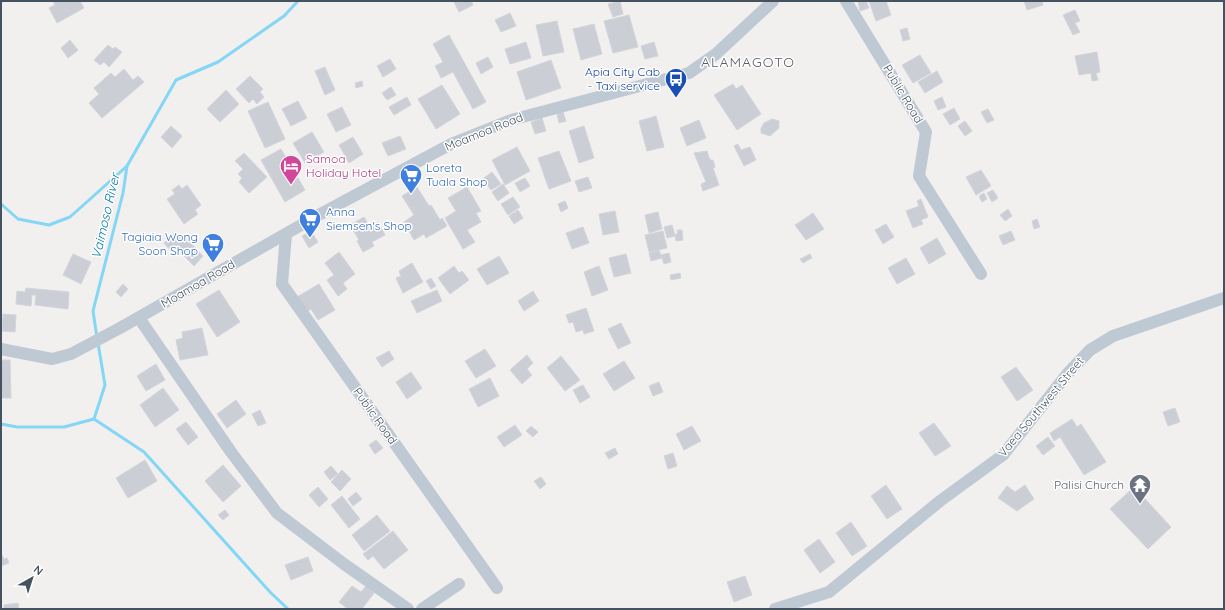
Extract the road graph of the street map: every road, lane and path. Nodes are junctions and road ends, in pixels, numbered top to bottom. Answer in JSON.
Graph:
{"nodes":[{"id":1,"x":773,"y":1,"type":"edge"},
{"id":2,"x":846,"y":1,"type":"edge"},
{"id":3,"x":286,"y":234,"type":"junction"},
{"id":4,"x":980,"y":274,"type":"dead end"},
{"id":5,"x":1224,"y":298,"type":"edge"},
{"id":6,"x":139,"y":318,"type":"junction"},
{"id":7,"x":1,"y":349,"type":"edge"},
{"id":8,"x":459,"y":584,"type":"dead end"},
{"id":9,"x":498,"y":588,"type":"dead end"},
{"id":10,"x":408,"y":609,"type":"edge"},
{"id":11,"x":422,"y":609,"type":"edge"},
{"id":12,"x":775,"y":609,"type":"edge"}],
"edges":[{"from":1,"to":3,"type":"street","name":"Moamoa Road"},
{"from":2,"to":4,"type":"street","name":"Public Road"},
{"from":3,"to":6,"type":"street","name":"Moamoa Road"},
{"from":3,"to":9,"type":"street","name":"Public Road"},
{"from":5,"to":12,"type":"street","name":"Vaea Southwest Street"},
{"from":6,"to":7,"type":"street","name":"Moamoa Road"},
{"from":6,"to":10,"type":"street"},
{"from":8,"to":11,"type":"street"}]}
